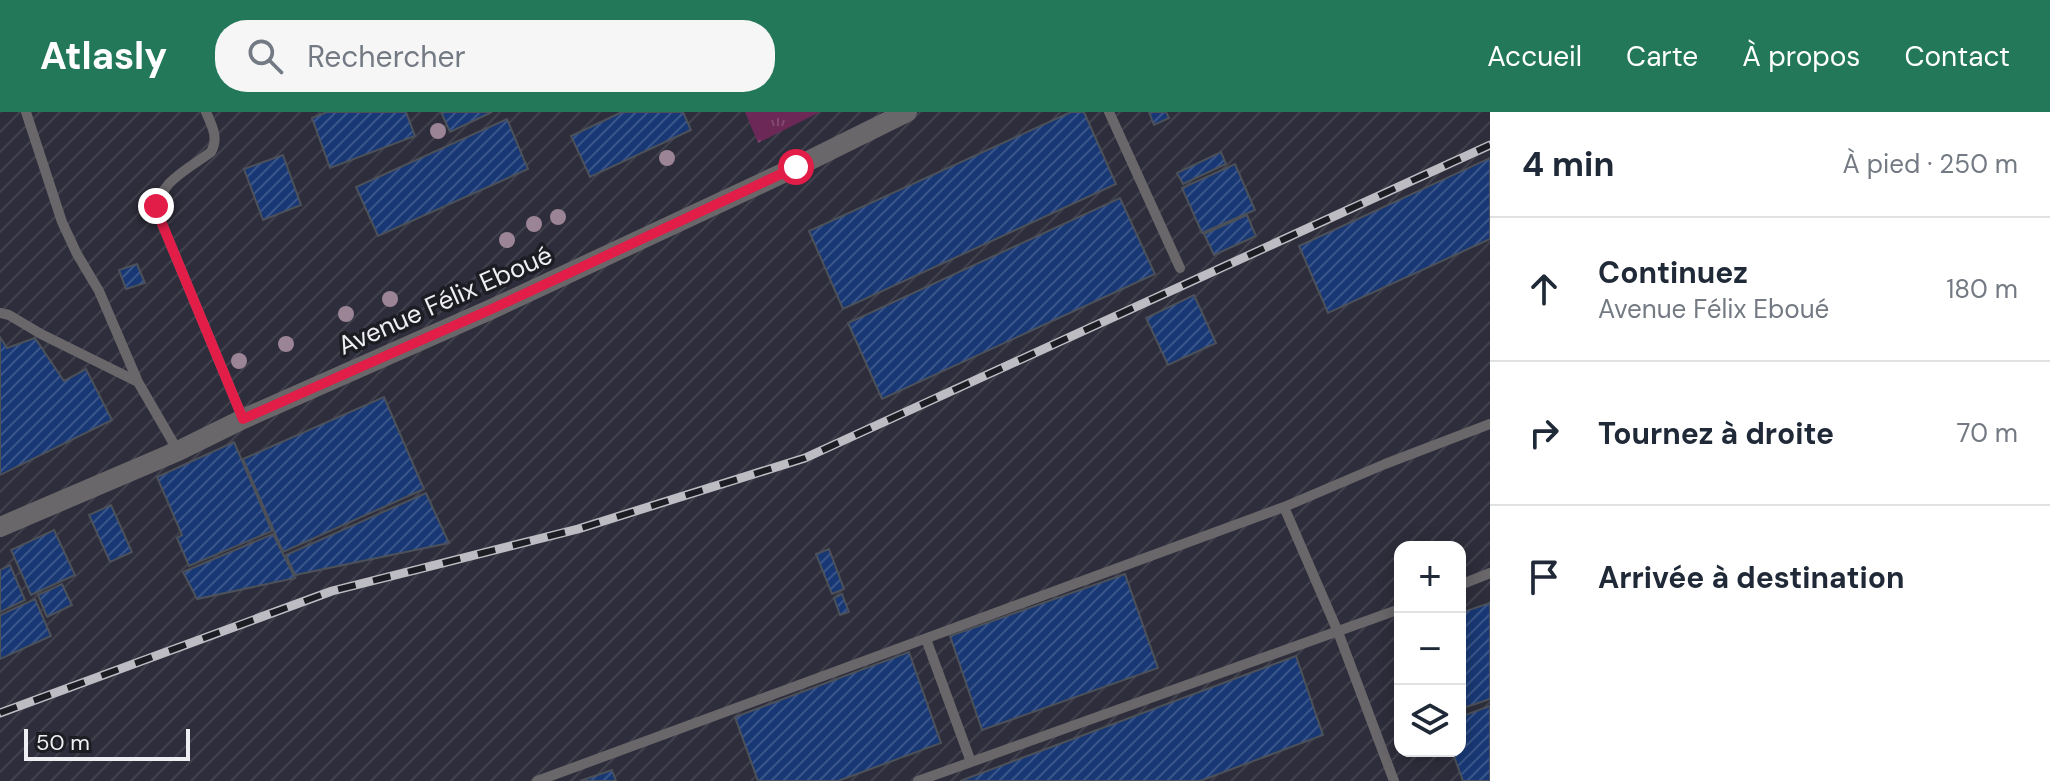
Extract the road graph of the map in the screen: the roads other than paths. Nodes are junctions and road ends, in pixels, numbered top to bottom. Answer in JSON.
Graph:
{"nodes":[{"id":1,"x":26,"y":112,"type":"edge"},
{"id":2,"x":206,"y":112,"type":"edge"},
{"id":3,"x":907,"y":112,"type":"edge"},
{"id":4,"x":1109,"y":112,"type":"edge"},
{"id":5,"x":1180,"y":268,"type":"dead end"},
{"id":6,"x":0,"y":313,"type":"edge"},
{"id":7,"x":138,"y":382,"type":"junction"},
{"id":8,"x":243,"y":419,"type":"junction"},
{"id":9,"x":1490,"y":424,"type":"edge"},
{"id":10,"x":178,"y":451,"type":"junction"},
{"id":11,"x":1284,"y":507,"type":"junction"},
{"id":12,"x":0,"y":527,"type":"edge"},
{"id":13,"x":1490,"y":573,"type":"edge"},
{"id":14,"x":1466,"y":583,"type":"edge"},
{"id":15,"x":1394,"y":611,"type":"edge"},
{"id":16,"x":1338,"y":632,"type":"junction"},
{"id":17,"x":926,"y":639,"type":"junction"},
{"id":18,"x":971,"y":762,"type":"junction"},
{"id":19,"x":537,"y":781,"type":"edge"},
{"id":20,"x":918,"y":781,"type":"edge"},
{"id":21,"x":1394,"y":781,"type":"edge"}],
"edges":[{"from":1,"to":7,"type":"lane"},
{"from":2,"to":8,"type":"lane"},
{"from":3,"to":8,"type":"street","name":"Avenue Félix Eboué"},
{"from":4,"to":5,"type":"lane"},
{"from":6,"to":7,"type":"lane"},
{"from":7,"to":10,"type":"lane"},
{"from":8,"to":10,"type":"street","name":"Avenue Félix Eboué"},
{"from":9,"to":11,"type":"lane"},
{"from":10,"to":12,"type":"street","name":"Avenue Félix Eboué"},
{"from":11,"to":16,"type":"lane"},
{"from":11,"to":17,"type":"lane"},
{"from":13,"to":14,"type":"lane"},
{"from":15,"to":16,"type":"lane"},
{"from":16,"to":18,"type":"lane"},
{"from":16,"to":21,"type":"lane"},
{"from":17,"to":18,"type":"lane"},
{"from":17,"to":19,"type":"lane"},
{"from":18,"to":20,"type":"lane"}]}
